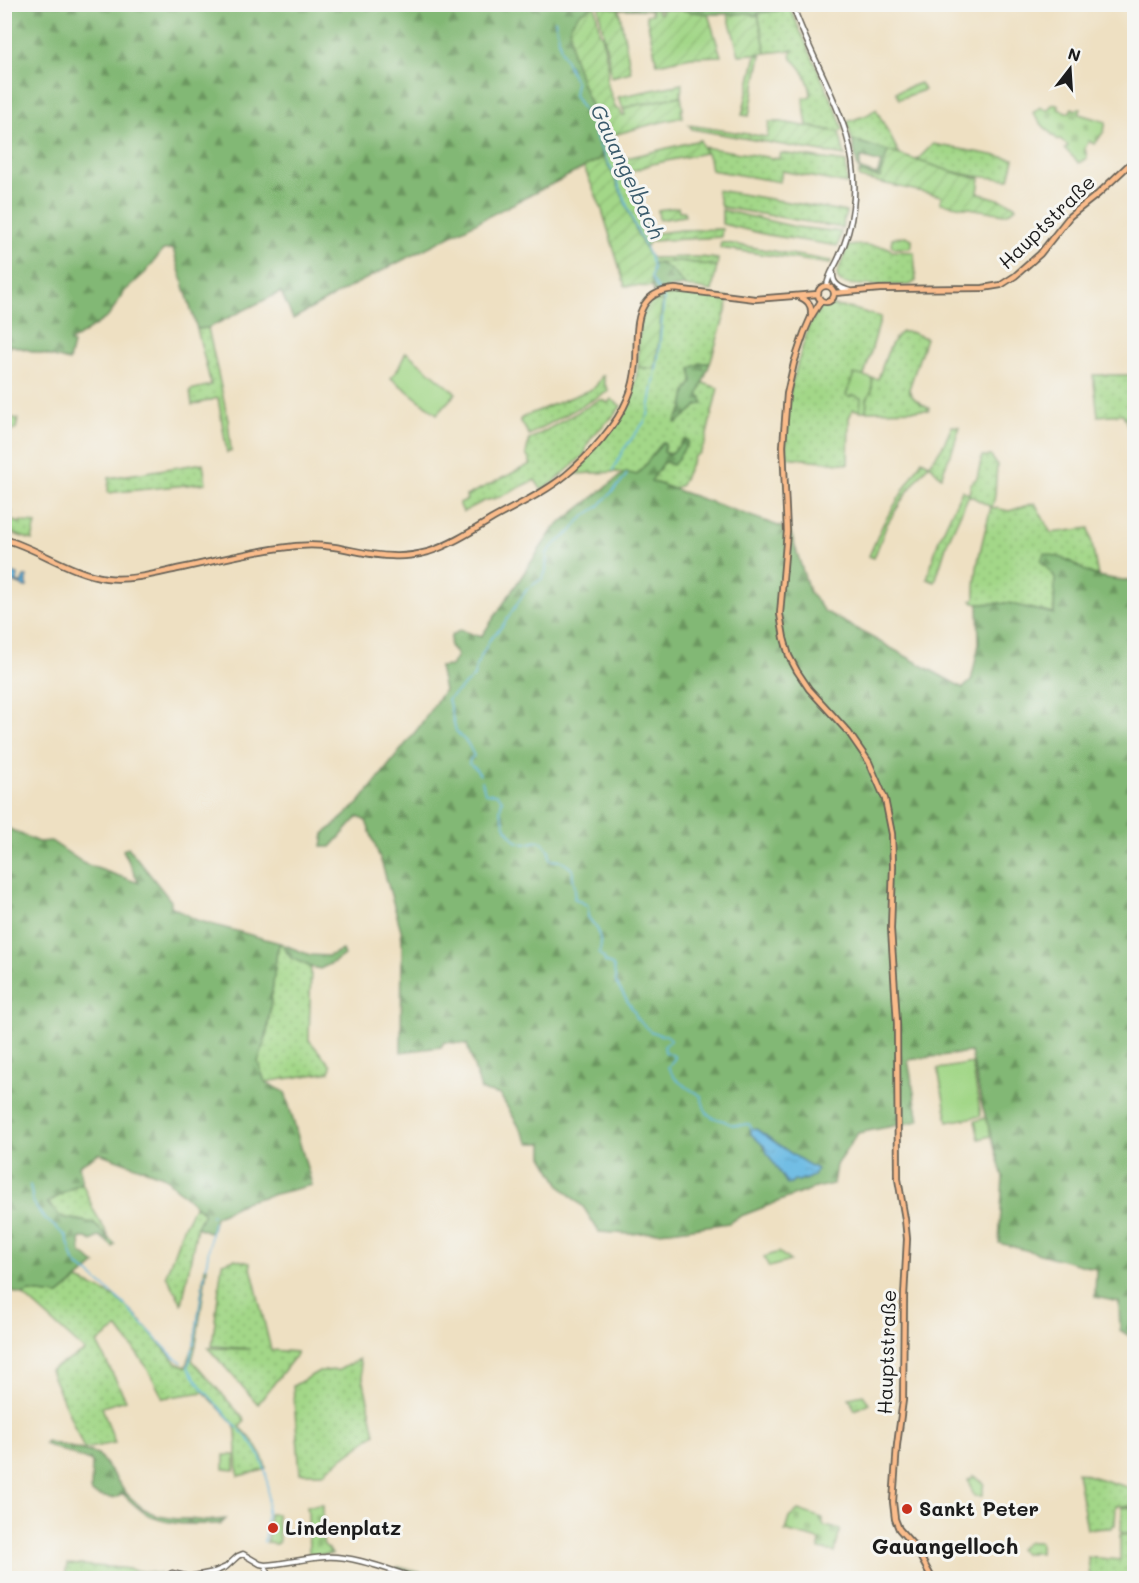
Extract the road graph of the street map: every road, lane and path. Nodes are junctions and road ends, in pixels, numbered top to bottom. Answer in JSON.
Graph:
{"nodes":[{"id":1,"x":792,"y":4,"type":"edge"},
{"id":2,"x":1134,"y":160,"type":"edge"},
{"id":3,"x":833,"y":272,"type":"junction"},
{"id":4,"x":827,"y":286,"type":"junction"},
{"id":5,"x":850,"y":291,"type":"junction"},
{"id":6,"x":835,"y":293,"type":"junction"},
{"id":7,"x":818,"y":294,"type":"junction"},
{"id":8,"x":796,"y":296,"type":"junction"},
{"id":9,"x":821,"y":301,"type":"junction"},
{"id":10,"x":811,"y":317,"type":"junction"},
{"id":11,"x":5,"y":539,"type":"edge"},
{"id":12,"x":265,"y":1565,"type":"junction"},
{"id":13,"x":163,"y":1578,"type":"edge"},
{"id":14,"x":270,"y":1578,"type":"edge"},
{"id":15,"x":415,"y":1578,"type":"edge"},
{"id":16,"x":932,"y":1578,"type":"edge"}],
"edges":[{"from":1,"to":3,"type":"street"},
{"from":2,"to":5,"type":"main road","name":"Hauptstraße"},
{"from":3,"to":4,"type":"street"},
{"from":3,"to":5,"type":"street"},
{"from":4,"to":6,"type":"main road"},
{"from":4,"to":7,"type":"main road"},
{"from":5,"to":6,"type":"main road","name":"Hauptstraße"},
{"from":6,"to":9,"type":"main road"},
{"from":7,"to":8,"type":"main road"},
{"from":7,"to":9,"type":"main road"},
{"from":8,"to":10,"type":"main road"},
{"from":8,"to":11,"type":"main road"},
{"from":9,"to":10,"type":"main road","name":"Hauptstraße"},
{"from":10,"to":16,"type":"main road","name":"Hauptstraße"},
{"from":12,"to":13,"type":"street"},
{"from":12,"to":14,"type":"street"},
{"from":12,"to":15,"type":"street"}]}
